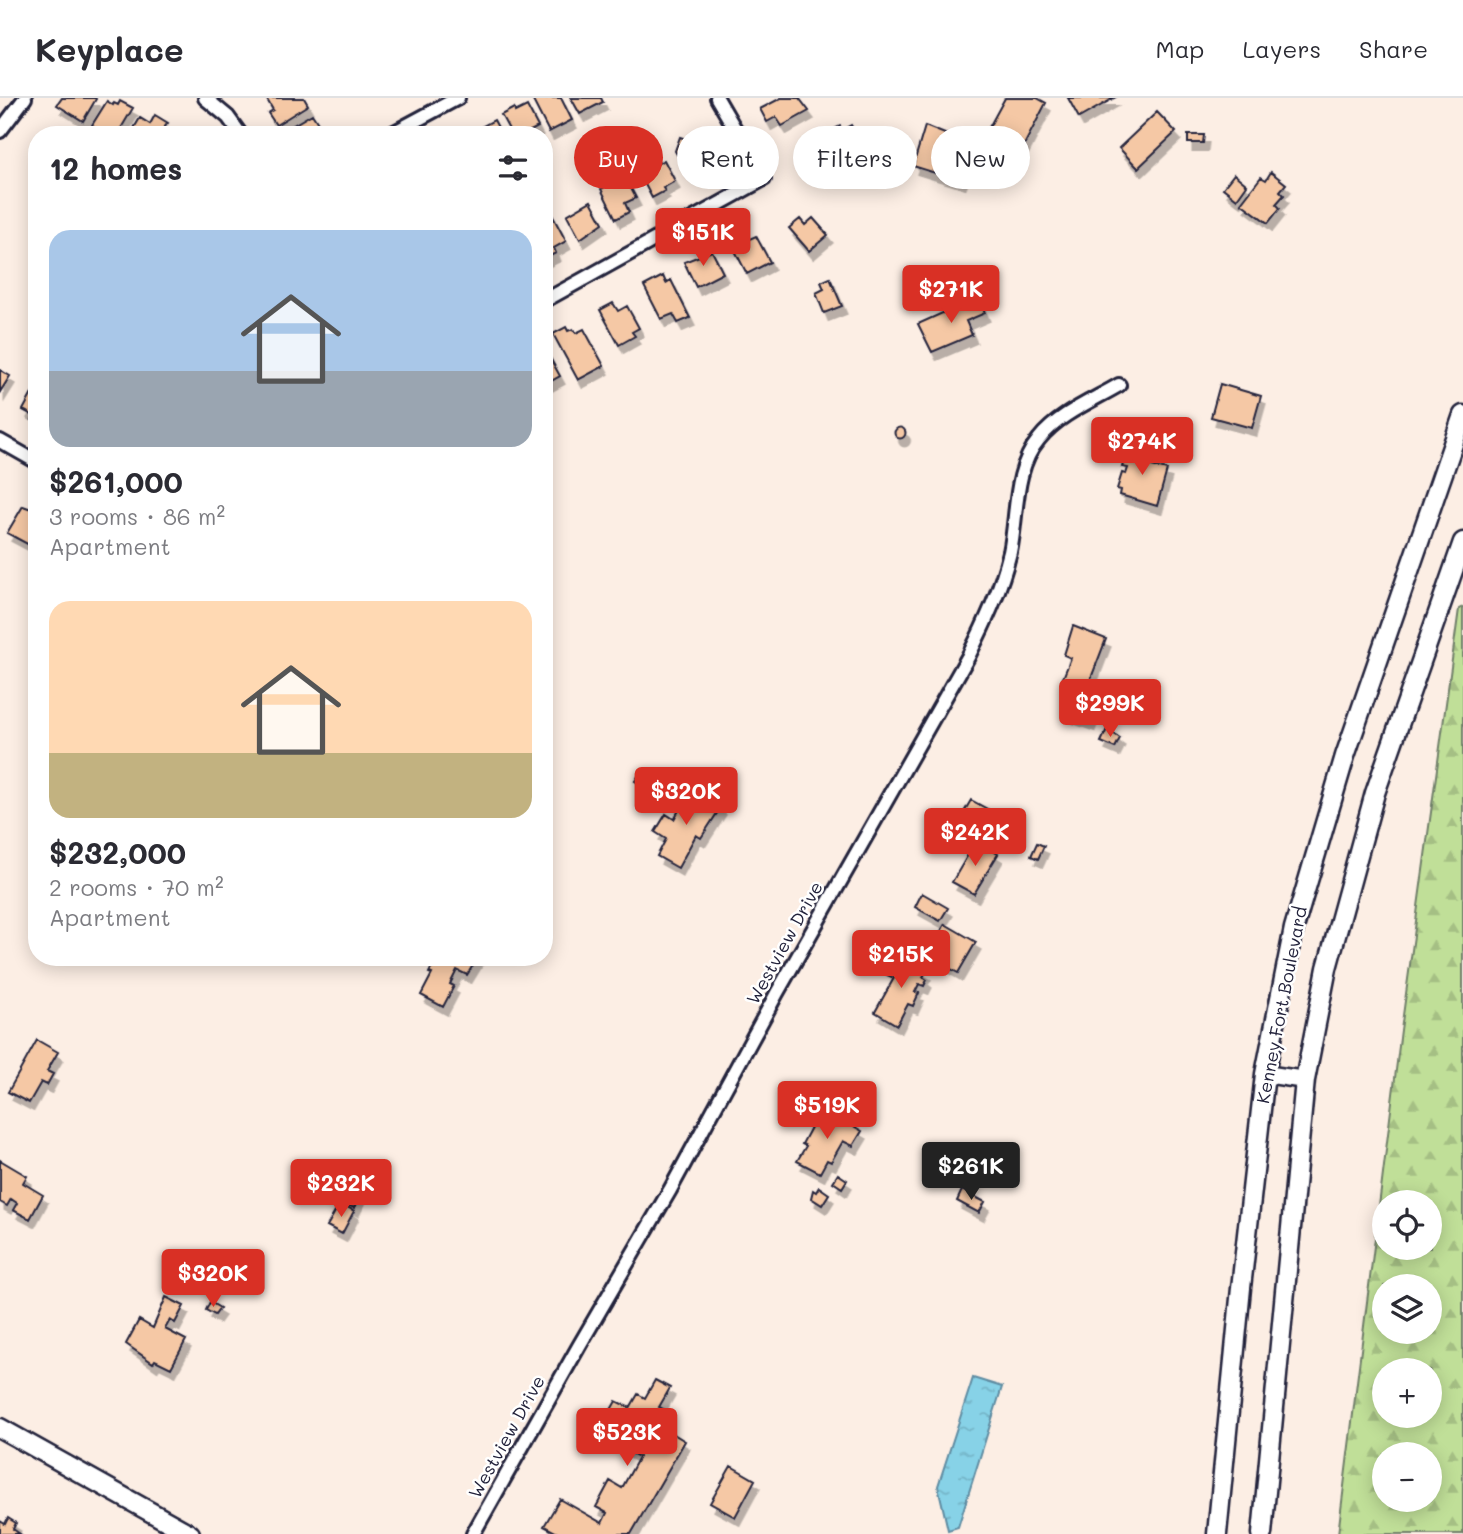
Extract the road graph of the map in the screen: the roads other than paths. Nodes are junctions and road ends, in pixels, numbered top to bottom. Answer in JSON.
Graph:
{"nodes":[{"id":1,"x":25,"y":98,"type":"edge"},
{"id":2,"x":205,"y":98,"type":"edge"},
{"id":3,"x":458,"y":98,"type":"edge"},
{"id":4,"x":718,"y":98,"type":"edge"},
{"id":5,"x":2,"y":124,"type":"edge"},
{"id":6,"x":234,"y":126,"type":"edge"},
{"id":7,"x":406,"y":126,"type":"edge"},
{"id":8,"x":553,"y":295,"type":"edge"},
{"id":9,"x":1119,"y":385,"type":"dead end"},
{"id":10,"x":1463,"y":415,"type":"edge"},
{"id":11,"x":0,"y":441,"type":"edge"},
{"id":12,"x":28,"y":457,"type":"edge"},
{"id":13,"x":1463,"y":542,"type":"edge"},
{"id":14,"x":1265,"y":1074,"type":"junction"},
{"id":15,"x":1305,"y":1080,"type":"junction"},
{"id":16,"x":0,"y":1428,"type":"edge"},
{"id":17,"x":190,"y":1534,"type":"edge"},
{"id":18,"x":473,"y":1534,"type":"edge"},
{"id":19,"x":1217,"y":1534,"type":"edge"},
{"id":20,"x":1262,"y":1534,"type":"edge"}],
"edges":[{"from":1,"to":5,"type":"street"},
{"from":2,"to":6,"type":"street"},
{"from":3,"to":7,"type":"street"},
{"from":4,"to":8,"type":"street"},
{"from":9,"to":18,"type":"street","name":"Westview Drive"},
{"from":10,"to":14,"type":"main road","name":"Kenney Fort Boulevard"},
{"from":11,"to":12,"type":"street"},
{"from":13,"to":15,"type":"main road","name":"Kenney Fort Boulevard"},
{"from":14,"to":15,"type":"street"},
{"from":14,"to":19,"type":"main road","name":"Kenney Fort Boulevard"},
{"from":15,"to":20,"type":"main road","name":"Kenney Fort Boulevard"},
{"from":16,"to":17,"type":"main road"}]}
